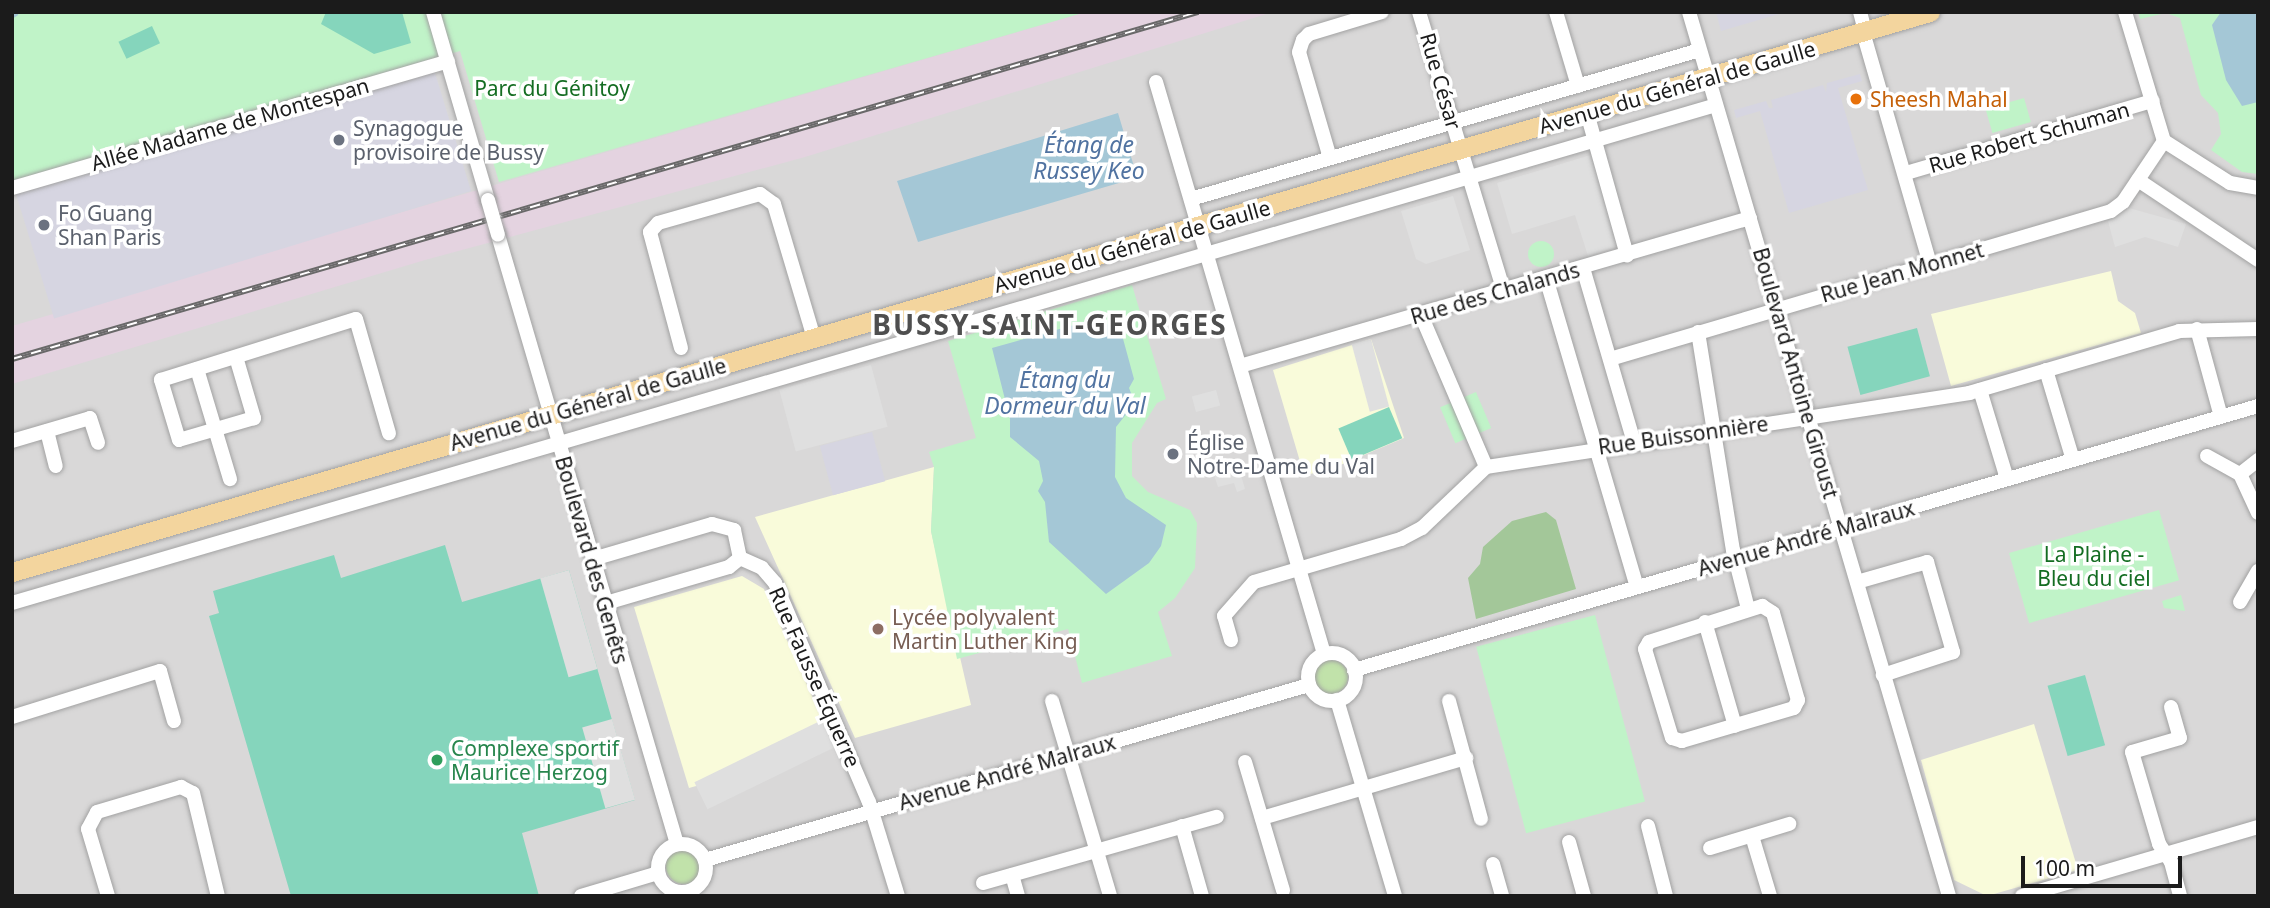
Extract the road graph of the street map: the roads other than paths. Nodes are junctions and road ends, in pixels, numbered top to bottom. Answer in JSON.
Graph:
{"nodes":[{"id":1,"x":433,"y":12,"type":"edge"},
{"id":2,"x":1382,"y":12,"type":"edge"},
{"id":3,"x":1419,"y":12,"type":"edge"},
{"id":4,"x":1556,"y":12,"type":"edge"},
{"id":5,"x":1689,"y":12,"type":"edge"},
{"id":6,"x":1930,"y":12,"type":"edge"},
{"id":7,"x":2125,"y":12,"type":"edge"},
{"id":8,"x":1863,"y":25,"type":"edge"},
{"id":9,"x":1700,"y":50,"type":"junction"},
{"id":10,"x":448,"y":61,"type":"junction"},
{"id":11,"x":1708,"y":78,"type":"junction"},
{"id":12,"x":1156,"y":82,"type":"dead end"},
{"id":13,"x":1577,"y":86,"type":"junction"},
{"id":14,"x":2153,"y":101,"type":"junction"},
{"id":15,"x":1716,"y":105,"type":"junction"},
{"id":16,"x":1587,"y":113,"type":"junction"},
{"id":17,"x":1453,"y":122,"type":"junction"},
{"id":18,"x":1595,"y":140,"type":"junction"},
{"id":19,"x":2164,"y":141,"type":"junction"},
{"id":20,"x":1461,"y":150,"type":"junction"},
{"id":21,"x":1330,"y":158,"type":"junction"},
{"id":22,"x":1906,"y":173,"type":"junction"},
{"id":23,"x":1470,"y":177,"type":"junction"},
{"id":24,"x":2138,"y":180,"type":"junction"},
{"id":25,"x":12,"y":188,"type":"edge"},
{"id":26,"x":2258,"y":188,"type":"edge"},
{"id":27,"x":1191,"y":199,"type":"junction"},
{"id":28,"x":1750,"y":218,"type":"junction"},
{"id":29,"x":1197,"y":227,"type":"junction"},
{"id":30,"x":1205,"y":254,"type":"junction"},
{"id":31,"x":1627,"y":255,"type":"junction"},
{"id":32,"x":2258,"y":260,"type":"edge"},
{"id":33,"x":1930,"y":264,"type":"junction"},
{"id":34,"x":1583,"y":268,"type":"junction"},
{"id":35,"x":1546,"y":278,"type":"junction"},
{"id":36,"x":1504,"y":291,"type":"junction"},
{"id":37,"x":1776,"y":309,"type":"junction"},
{"id":38,"x":1421,"y":315,"type":"junction"},
{"id":39,"x":2197,"y":329,"type":"junction"},
{"id":40,"x":2258,"y":329,"type":"edge"},
{"id":41,"x":1698,"y":332,"type":"junction"},
{"id":42,"x":814,"y":338,"type":"junction"},
{"id":43,"x":681,"y":348,"type":"dead end"},
{"id":44,"x":236,"y":357,"type":"junction"},
{"id":45,"x":1610,"y":359,"type":"junction"},
{"id":46,"x":1240,"y":366,"type":"junction"},
{"id":47,"x":197,"y":369,"type":"junction"},
{"id":48,"x":2046,"y":370,"type":"junction"},
{"id":49,"x":1980,"y":390,"type":"junction"},
{"id":50,"x":2258,"y":406,"type":"edge"},
{"id":51,"x":551,"y":415,"type":"junction"},
{"id":52,"x":2221,"y":417,"type":"junction"},
{"id":53,"x":1810,"y":418,"type":"junction"},
{"id":54,"x":215,"y":429,"type":"junction"},
{"id":55,"x":1714,"y":430,"type":"junction"},
{"id":56,"x":47,"y":431,"type":"junction"},
{"id":57,"x":389,"y":433,"type":"dead end"},
{"id":58,"x":12,"y":441,"type":"edge"},
{"id":59,"x":1634,"y":442,"type":"junction"},
{"id":60,"x":98,"y":443,"type":"dead end"},
{"id":61,"x":558,"y":443,"type":"junction"},
{"id":62,"x":1595,"y":448,"type":"junction"},
{"id":63,"x":2207,"y":456,"type":"dead end"},
{"id":64,"x":2073,"y":460,"type":"junction"},
{"id":65,"x":2258,"y":460,"type":"edge"},
{"id":66,"x":57,"y":466,"type":"dead end"},
{"id":67,"x":1486,"y":467,"type":"junction"},
{"id":68,"x":2240,"y":474,"type":"junction"},
{"id":69,"x":230,"y":479,"type":"dead end"},
{"id":70,"x":2007,"y":479,"type":"junction"},
{"id":71,"x":2258,"y":513,"type":"edge"},
{"id":72,"x":1841,"y":528,"type":"junction"},
{"id":73,"x":740,"y":558,"type":"junction"},
{"id":74,"x":593,"y":559,"type":"junction"},
{"id":75,"x":1735,"y":559,"type":"junction"},
{"id":76,"x":1299,"y":569,"type":"junction"},
{"id":77,"x":2258,"y":571,"type":"edge"},
{"id":78,"x":12,"y":572,"type":"edge"},
{"id":79,"x":1857,"y":582,"type":"junction"},
{"id":80,"x":1637,"y":587,"type":"junction"},
{"id":81,"x":2241,"y":602,"type":"dead end"},
{"id":82,"x":12,"y":603,"type":"edge"},
{"id":83,"x":606,"y":603,"type":"junction"},
{"id":84,"x":1748,"y":609,"type":"junction"},
{"id":85,"x":1705,"y":622,"type":"junction"},
{"id":86,"x":1231,"y":640,"type":"dead end"},
{"id":87,"x":1324,"y":654,"type":"junction"},
{"id":88,"x":1354,"y":670,"type":"junction"},
{"id":89,"x":1883,"y":674,"type":"junction"},
{"id":90,"x":1309,"y":685,"type":"junction"},
{"id":91,"x":1338,"y":700,"type":"junction"},
{"id":92,"x":1052,"y":701,"type":"dead end"},
{"id":93,"x":1449,"y":701,"type":"dead end"},
{"id":94,"x":2171,"y":706,"type":"dead end"},
{"id":95,"x":12,"y":717,"type":"edge"},
{"id":96,"x":174,"y":721,"type":"dead end"},
{"id":97,"x":1735,"y":726,"type":"junction"},
{"id":98,"x":1069,"y":754,"type":"junction"},
{"id":99,"x":1466,"y":758,"type":"junction"},
{"id":100,"x":1245,"y":762,"type":"dead end"},
{"id":101,"x":1363,"y":788,"type":"junction"},
{"id":102,"x":873,"y":811,"type":"junction"},
{"id":103,"x":1217,"y":817,"type":"dead end"},
{"id":104,"x":1262,"y":818,"type":"junction"},
{"id":105,"x":1481,"y":819,"type":"dead end"},
{"id":106,"x":1789,"y":824,"type":"dead end"},
{"id":107,"x":1182,"y":826,"type":"junction"},
{"id":108,"x":1648,"y":826,"type":"dead end"},
{"id":109,"x":2257,"y":831,"type":"edge"},
{"id":110,"x":1752,"y":836,"type":"junction"},
{"id":111,"x":1569,"y":842,"type":"dead end"},
{"id":112,"x":677,"y":844,"type":"junction"},
{"id":113,"x":1710,"y":848,"type":"dead end"},
{"id":114,"x":1096,"y":850,"type":"junction"},
{"id":115,"x":2165,"y":853,"type":"junction"},
{"id":116,"x":705,"y":860,"type":"junction"},
{"id":117,"x":1493,"y":864,"type":"dead end"},
{"id":118,"x":658,"y":873,"type":"junction"},
{"id":119,"x":1012,"y":874,"type":"junction"},
{"id":120,"x":983,"y":883,"type":"dead end"},
{"id":121,"x":1283,"y":890,"type":"dead end"},
{"id":122,"x":691,"y":893,"type":"edge"},
{"id":123,"x":1667,"y":895,"type":"edge"},
{"id":124,"x":108,"y":896,"type":"edge"},
{"id":125,"x":218,"y":896,"type":"edge"},
{"id":126,"x":581,"y":896,"type":"edge"},
{"id":127,"x":898,"y":896,"type":"edge"},
{"id":128,"x":1018,"y":896,"type":"edge"},
{"id":129,"x":1110,"y":896,"type":"edge"},
{"id":130,"x":1202,"y":896,"type":"edge"},
{"id":131,"x":1395,"y":896,"type":"edge"},
{"id":132,"x":1502,"y":896,"type":"edge"},
{"id":133,"x":1584,"y":896,"type":"edge"},
{"id":134,"x":1770,"y":896,"type":"edge"},
{"id":135,"x":1950,"y":896,"type":"edge"},
{"id":136,"x":1958,"y":896,"type":"edge"},
{"id":137,"x":2022,"y":896,"type":"edge"},
{"id":138,"x":2180,"y":896,"type":"edge"}],
"edges":[{"from":1,"to":10,"type":"street"},
{"from":2,"to":21,"type":"street"},
{"from":3,"to":17,"type":"street","name":"Rue César"},
{"from":4,"to":13,"type":"street"},
{"from":5,"to":9,"type":"street","name":"Boulevard Antoine Giroust"},
{"from":6,"to":8,"type":"main road","name":"Avenue du Général de Gaulle"},
{"from":7,"to":14,"type":"street"},
{"from":8,"to":11,"type":"main road","name":"Avenue du Général de Gaulle"},
{"from":8,"to":22,"type":"street"},
{"from":9,"to":11,"type":"street","name":"Boulevard Antoine Giroust"},
{"from":9,"to":13,"type":"street"},
{"from":10,"to":25,"type":"street","name":"Allée Madame de Montespan"},
{"from":10,"to":51,"type":"street","name":"Boulevard des Genêts","bridge":true},
{"from":11,"to":15,"type":"street","name":"Boulevard Antoine Giroust"},
{"from":11,"to":16,"type":"main road","name":"Avenue du Général de Gaulle"},
{"from":12,"to":27,"type":"street"},
{"from":13,"to":17,"type":"street"},
{"from":14,"to":19,"type":"street"},
{"from":14,"to":22,"type":"street","name":"Rue Robert Schuman"},
{"from":15,"to":18,"type":"street","name":"Avenue du Général de Gaulle"},
{"from":15,"to":28,"type":"street","name":"Boulevard Antoine Giroust"},
{"from":16,"to":18,"type":"street"},
{"from":16,"to":20,"type":"main road","name":"Avenue du Général de Gaulle"},
{"from":17,"to":20,"type":"street","name":"Rue César"},
{"from":17,"to":21,"type":"street"},
{"from":18,"to":23,"type":"street","name":"Avenue du Général de Gaulle"},
{"from":18,"to":31,"type":"street"},
{"from":19,"to":24,"type":"street","name":"Rue Jean Monnet"},
{"from":19,"to":26,"type":"street"},
{"from":20,"to":23,"type":"street","name":"Rue César"},
{"from":20,"to":29,"type":"main road","name":"Avenue du Général de Gaulle"},
{"from":21,"to":27,"type":"street"},
{"from":22,"to":33,"type":"street"},
{"from":23,"to":30,"type":"street","name":"Avenue du Général de Gaulle"},
{"from":23,"to":36,"type":"street","name":"Rue César"},
{"from":24,"to":32,"type":"street"},
{"from":24,"to":33,"type":"street","name":"Rue Jean Monnet"},
{"from":27,"to":29,"type":"street"},
{"from":28,"to":31,"type":"street","name":"Rue des Chalands"},
{"from":28,"to":37,"type":"street","name":"Boulevard Antoine Giroust"},
{"from":29,"to":30,"type":"street"},
{"from":29,"to":42,"type":"main road","name":"Avenue du Général de Gaulle"},
{"from":30,"to":46,"type":"street"},
{"from":30,"to":61,"type":"street","name":"Avenue du Général de Gaulle"},
{"from":31,"to":34,"type":"street","name":"Rue des Chalands"},
{"from":33,"to":37,"type":"street","name":"Rue Jean Monnet"},
{"from":34,"to":35,"type":"street","name":"Rue des Chalands"},
{"from":34,"to":45,"type":"street"},
{"from":35,"to":36,"type":"street","name":"Rue des Chalands"},
{"from":35,"to":62,"type":"street"},
{"from":36,"to":38,"type":"street","name":"Rue des Chalands"},
{"from":37,"to":41,"type":"street","name":"Rue Jean Monnet"},
{"from":37,"to":53,"type":"street","name":"Boulevard Antoine Giroust"},
{"from":38,"to":46,"type":"street","name":"Rue des Chalands"},
{"from":38,"to":67,"type":"street"},
{"from":39,"to":40,"type":"street","name":"Rue Buissonnière"},
{"from":39,"to":48,"type":"street","name":"Rue Buissonnière"},
{"from":39,"to":52,"type":"street"},
{"from":41,"to":45,"type":"street","name":"Rue Jean Monnet"},
{"from":41,"to":55,"type":"street"},
{"from":42,"to":43,"type":"street"},
{"from":42,"to":51,"type":"main road","name":"Avenue du Général de Gaulle"},
{"from":44,"to":47,"type":"street"},
{"from":44,"to":54,"type":"street"},
{"from":44,"to":57,"type":"street"},
{"from":45,"to":59,"type":"street"},
{"from":46,"to":76,"type":"street"},
{"from":47,"to":54,"type":"street"},
{"from":47,"to":54,"type":"street"},
{"from":48,"to":49,"type":"street","name":"Rue Buissonnière"},
{"from":48,"to":64,"type":"street"},
{"from":49,"to":53,"type":"street","name":"Rue Buissonnière"},
{"from":49,"to":70,"type":"street"},
{"from":50,"to":52,"type":"street","name":"Avenue André Malraux"},
{"from":51,"to":61,"type":"street","name":"Boulevard des Genêts"},
{"from":51,"to":78,"type":"main road","name":"Avenue du Général de Gaulle"},
{"from":52,"to":64,"type":"street","name":"Avenue André Malraux"},
{"from":53,"to":55,"type":"street","name":"Rue Buissonnière"},
{"from":53,"to":72,"type":"street","name":"Boulevard Antoine Giroust"},
{"from":54,"to":69,"type":"street"},
{"from":55,"to":59,"type":"street","name":"Rue Buissonnière"},
{"from":55,"to":75,"type":"street"},
{"from":56,"to":58,"type":"street"},
{"from":56,"to":60,"type":"street"},
{"from":56,"to":66,"type":"street"},
{"from":59,"to":62,"type":"street","name":"Rue Buissonnière"},
{"from":61,"to":74,"type":"street","name":"Boulevard des Genêts"},
{"from":61,"to":82,"type":"street","name":"Avenue du Général de Gaulle"},
{"from":62,"to":67,"type":"street","name":"Rue Buissonnière"},
{"from":62,"to":80,"type":"street"},
{"from":63,"to":68,"type":"street"},
{"from":64,"to":70,"type":"street","name":"Avenue André Malraux"},
{"from":65,"to":68,"type":"street"},
{"from":67,"to":76,"type":"street"},
{"from":68,"to":71,"type":"street"},
{"from":70,"to":72,"type":"street","name":"Avenue André Malraux"},
{"from":72,"to":75,"type":"street","name":"Avenue André Malraux"},
{"from":72,"to":79,"type":"street","name":"Boulevard Antoine Giroust"},
{"from":73,"to":74,"type":"street"},
{"from":73,"to":83,"type":"street"},
{"from":73,"to":102,"type":"street","name":"Rue Fausse Équerre"},
{"from":74,"to":83,"type":"street","name":"Boulevard des Genêts"},
{"from":75,"to":80,"type":"street","name":"Avenue André Malraux"},
{"from":75,"to":84,"type":"street"},
{"from":76,"to":86,"type":"street"},
{"from":76,"to":87,"type":"street"},
{"from":77,"to":81,"type":"street"},
{"from":79,"to":89,"type":"street","name":"Boulevard Antoine Giroust"},
{"from":79,"to":89,"type":"street"},
{"from":80,"to":88,"type":"street","name":"Avenue André Malraux"},
{"from":83,"to":112,"type":"street","name":"Boulevard des Genêts"},
{"from":84,"to":85,"type":"street"},
{"from":84,"to":97,"type":"street"},
{"from":85,"to":97,"type":"street"},
{"from":85,"to":97,"type":"street"},
{"from":87,"to":88,"type":"street"},
{"from":87,"to":90,"type":"street"},
{"from":88,"to":91,"type":"street"},
{"from":89,"to":135,"type":"street","name":"Boulevard Antoine Giroust"},
{"from":90,"to":91,"type":"street"},
{"from":90,"to":98,"type":"street","name":"Avenue André Malraux"},
{"from":91,"to":101,"type":"street"},
{"from":92,"to":98,"type":"street"},
{"from":93,"to":99,"type":"street"},
{"from":94,"to":115,"type":"street"},
{"from":95,"to":96,"type":"street"},
{"from":98,"to":102,"type":"street","name":"Avenue André Malraux"},
{"from":98,"to":114,"type":"street"},
{"from":99,"to":101,"type":"street"},
{"from":99,"to":105,"type":"street"},
{"from":100,"to":104,"type":"street"},
{"from":101,"to":104,"type":"street"},
{"from":101,"to":131,"type":"street"},
{"from":102,"to":116,"type":"street","name":"Avenue André Malraux"},
{"from":102,"to":127,"type":"street","name":"Rue Fausse Équerre"},
{"from":103,"to":107,"type":"street"},
{"from":104,"to":121,"type":"street"},
{"from":106,"to":110,"type":"street"},
{"from":107,"to":114,"type":"street"},
{"from":107,"to":130,"type":"street"},
{"from":108,"to":123,"type":"street"},
{"from":109,"to":115,"type":"street"},
{"from":110,"to":113,"type":"street"},
{"from":110,"to":134,"type":"street"},
{"from":111,"to":133,"type":"street"},
{"from":112,"to":116,"type":"street"},
{"from":112,"to":118,"type":"street"},
{"from":114,"to":119,"type":"street"},
{"from":114,"to":129,"type":"street"},
{"from":115,"to":137,"type":"street"},
{"from":115,"to":138,"type":"street"},
{"from":116,"to":122,"type":"street"},
{"from":117,"to":132,"type":"street"},
{"from":118,"to":122,"type":"street"},
{"from":118,"to":126,"type":"street"},
{"from":119,"to":120,"type":"street"},
{"from":119,"to":128,"type":"street"},
{"from":124,"to":125,"type":"street"},
{"from":135,"to":136,"type":"street"}]}
